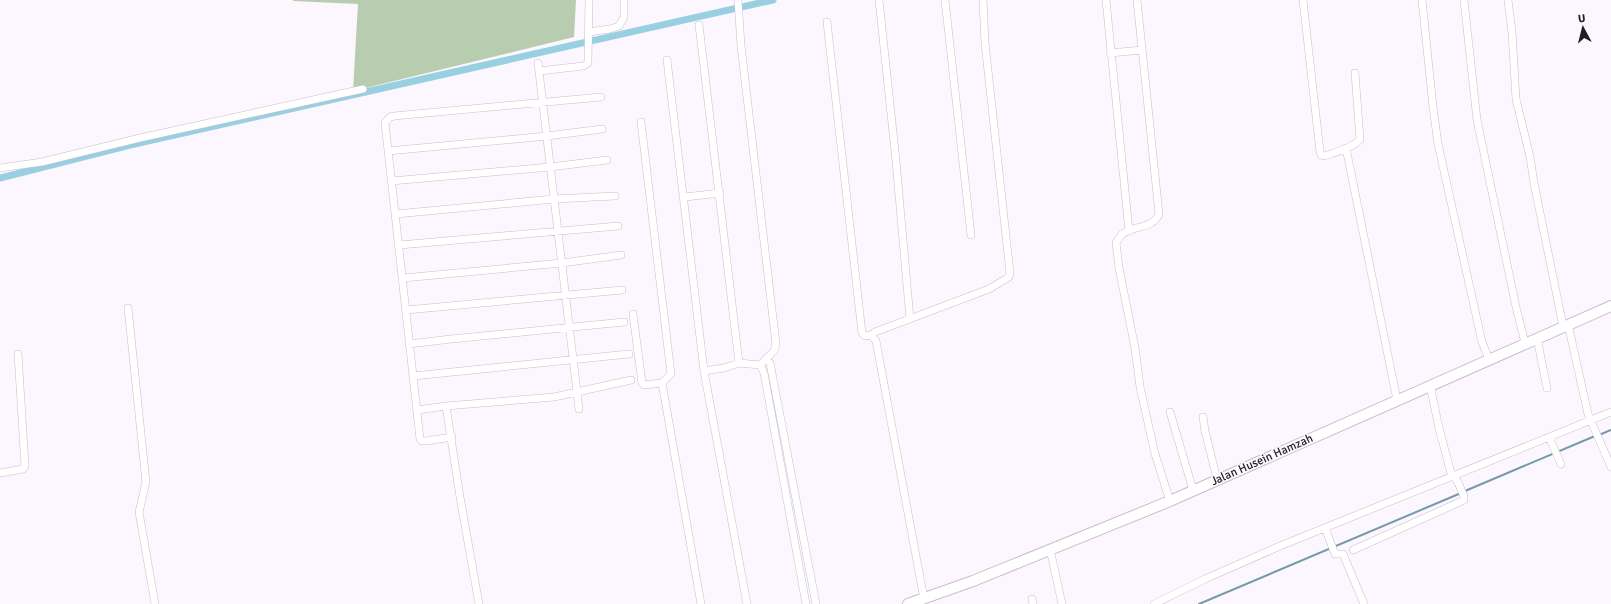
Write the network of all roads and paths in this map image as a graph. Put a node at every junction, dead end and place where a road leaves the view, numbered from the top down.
1 (589, 0) edge
2 (624, 0) edge
3 (738, 0) edge
4 (879, 0) edge
5 (945, 0) edge
6 (982, 0) edge
7 (1106, 0) edge
8 (1137, 0) edge
9 (1303, 0) edge
10 (1422, 0) edge
11 (1464, 0) edge
12 (1508, 0) edge
13 (827, 22) dead end
14 (699, 25) dead end
15 (588, 34) junction
16 (1142, 50) junction
17 (1110, 53) junction
18 (667, 60) dead end
19 (538, 63) dead end
20 (539, 72) junction
21 (1355, 73) dead end
22 (363, 89) dead end
23 (601, 97) dead end
24 (543, 103) junction
25 (641, 122) dead end
26 (602, 129) dead end
27 (547, 136) junction
28 (1346, 148) junction
29 (388, 151) junction
30 (607, 160) dead end
31 (550, 167) junction
32 (0, 168) edge
33 (391, 181) junction
34 (720, 193) junction
35 (615, 196) dead end
36 (684, 197) junction
37 (554, 199) junction
38 (396, 214) junction
39 (618, 226) dead end
40 (558, 231) junction
41 (1129, 231) junction
42 (971, 236) dead end
43 (399, 245) junction
44 (621, 255) dead end
45 (562, 263) junction
46 (403, 278) junction
47 (622, 290) dead end
48 (566, 295) junction
49 (1611, 306) edge
50 (128, 308) dead end
51 (406, 310) junction
52 (633, 314) dead end
53 (910, 319) junction
54 (624, 322) dead end
55 (1566, 325) junction
56 (570, 328) junction
57 (871, 335) junction
58 (1536, 338) junction
59 (1525, 343) junction
60 (409, 344) junction
61 (18, 354) dead end
62 (629, 354) dead end
63 (1489, 359) junction
64 (574, 360) junction
65 (739, 363) junction
66 (770, 363) dead end
67 (760, 365) junction
68 (704, 371) junction
69 (413, 376) junction
70 (631, 380) dead end
71 (662, 383) junction
72 (766, 384) junction
73 (775, 384) junction
74 (1430, 385) junction
75 (1547, 388) dead end
76 (577, 392) junction
77 (1398, 400) junction
78 (446, 406) junction
79 (579, 409) dead end
80 (417, 410) junction
81 (1170, 412) dead end
82 (1611, 412) edge
83 (1203, 417) dead end
84 (1591, 421) junction
85 (452, 437) junction
86 (1549, 437) junction
87 (1560, 461) dead end
88 (1611, 467) edge
89 (0, 474) edge
90 (1455, 478) junction
91 (1217, 479) junction
92 (1193, 490) junction
93 (1170, 501) junction
94 (1326, 531) junction
95 (1050, 549) junction
96 (1352, 550) dead end
97 (806, 551) junction
98 (797, 553) junction
99 (924, 599) junction
100 (155, 604) edge
101 (479, 604) edge
102 (701, 604) edge
103 (746, 604) edge
104 (806, 604) edge
105 (816, 604) edge
106 (908, 604) edge
107 (1062, 604) edge
108 (1154, 604) edge
109 (1364, 604) edge

1 - 15 street
2 - 15 street
3 - 67 street
4 - 53 street
5 - 42 street
6 - 53 street
7 - 17 street
8 - 16 street
9 - 28 street
10 - 63 street
11 - 59 street
12 - 55 street
13 - 57 street
14 - 34 street
15 - 20 street
16 - 17 street
16 - 41 street
17 - 41 street
18 - 36 street
19 - 20 street
20 - 24 street
21 - 28 street
22 - 32 street
23 - 24 street
24 - 27 street
24 - 29 street
25 - 71 street
26 - 27 street
27 - 29 street
27 - 31 street
28 - 77 street
29 - 33 street
30 - 31 street
31 - 33 street
31 - 37 street
33 - 38 street
34 - 36 street
34 - 65 street
35 - 37 street
36 - 68 street
37 - 38 street
37 - 40 street
38 - 43 street
39 - 40 street
40 - 43 street
40 - 45 street
41 - 93 street
43 - 46 street
44 - 45 street
45 - 46 street
45 - 48 street
46 - 51 street
47 - 48 street
48 - 51 street
48 - 56 street
49 - 55 street, Jalan Husein Hamzah
50 - 100 street
51 - 60 street
52 - 71 street
53 - 57 street
54 - 56 street
55 - 58 street, Jalan Husein Hamzah
55 - 84 street
56 - 60 street
56 - 64 street
57 - 99 street
58 - 59 street, Jalan Husein Hamzah
58 - 75 street
59 - 63 street, Jalan Husein Hamzah
60 - 69 street
61 - 89 street
62 - 64 street
63 - 74 street, Jalan Husein Hamzah
64 - 69 street
64 - 76 street
65 - 67 street
65 - 68 street
66 - 73 street
67 - 72 street
68 - 103 street
69 - 80 street
70 - 76 street
71 - 102 street
72 - 73 street
72 - 98 street
73 - 97 street
74 - 77 street, Jalan Husein Hamzah
74 - 90 street
76 - 78 street
76 - 79 street
77 - 91 street, Jalan Husein Hamzah
78 - 80 street
78 - 85 street
80 - 85 street
81 - 92 street
82 - 84 street
83 - 91 street
84 - 86 street
84 - 88 street
85 - 101 street
86 - 87 street
86 - 90 street
90 - 94 street
90 - 96 street
91 - 92 street, Jalan Husein Hamzah
92 - 93 street, Jalan Husein Hamzah
93 - 95 street, Jalan Husein Hamzah
94 - 108 street
94 - 109 street
95 - 99 street, Jalan Husein Hamzah
95 - 107 street
97 - 98 street
97 - 105 street
98 - 104 street
99 - 106 street, Jalan Husein Hamzah

